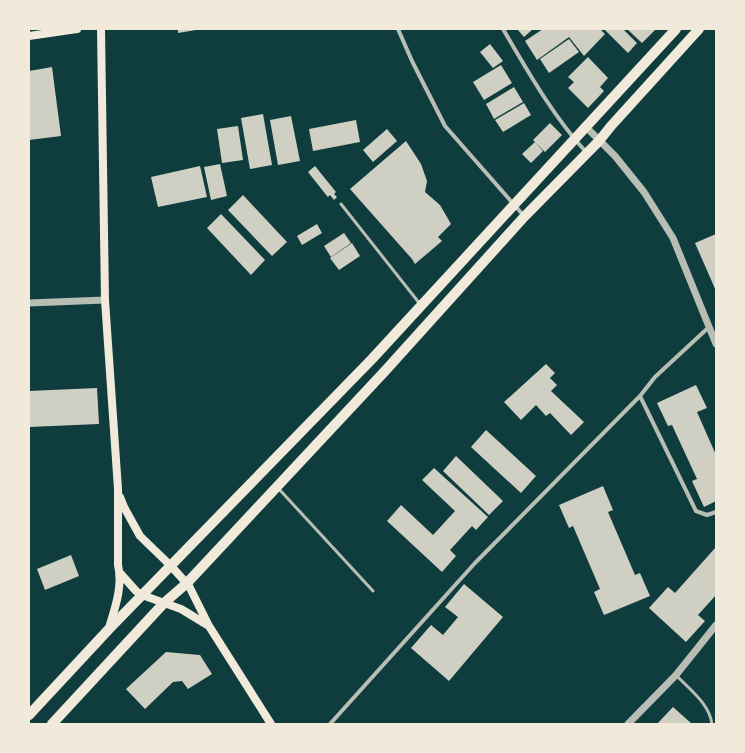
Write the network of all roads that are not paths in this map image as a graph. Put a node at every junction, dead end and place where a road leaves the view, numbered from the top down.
1 (78, 29) edge
2 (102, 29) edge
3 (398, 29) edge
4 (503, 29) edge
5 (676, 29) edge
6 (698, 29) edge
7 (29, 36) edge
8 (585, 126) junction
9 (574, 138) junction
10 (599, 141) junction
11 (587, 153) junction
12 (341, 204) dead end
13 (514, 204) junction
14 (524, 217) junction
15 (105, 300) junction
16 (29, 303) edge
17 (421, 305) junction
18 (709, 327) junction
19 (716, 344) edge
20 (640, 396) junction
21 (277, 487) junction
22 (118, 489) junction
23 (716, 512) edge
24 (171, 566) junction
25 (120, 573) junction
26 (187, 583) junction
27 (373, 591) dead end
28 (142, 595) junction
29 (164, 603) junction
30 (716, 625) edge
31 (209, 626) junction
32 (109, 629) junction
33 (676, 675) junction
34 (29, 716) edge
35 (52, 724) edge
36 (271, 724) edge
37 (330, 724) edge
38 (628, 724) edge
39 (712, 724) edge

1 - 7 main road
2 - 15 main road
3 - 13 street
4 - 9 street
5 - 8 main road
6 - 10 main road
8 - 9 main road
8 - 10 street
9 - 11 street
9 - 13 main road
10 - 11 main road
10 - 18 street
11 - 14 main road
12 - 17 lane
13 - 14 street
13 - 17 main road
14 - 21 main road
15 - 16 street
15 - 22 main road
17 - 24 main road
18 - 19 street
18 - 20 street
20 - 23 street
20 - 37 street
21 - 26 main road
21 - 27 lane
22 - 24 main road
22 - 25 main road
24 - 26 main road
24 - 28 main road
25 - 28 main road
25 - 32 main road
26 - 29 main road
26 - 31 main road
28 - 29 main road
28 - 32 main road
29 - 31 main road
29 - 35 main road
30 - 33 street
31 - 36 main road
32 - 34 main road
33 - 38 street
33 - 39 lane

